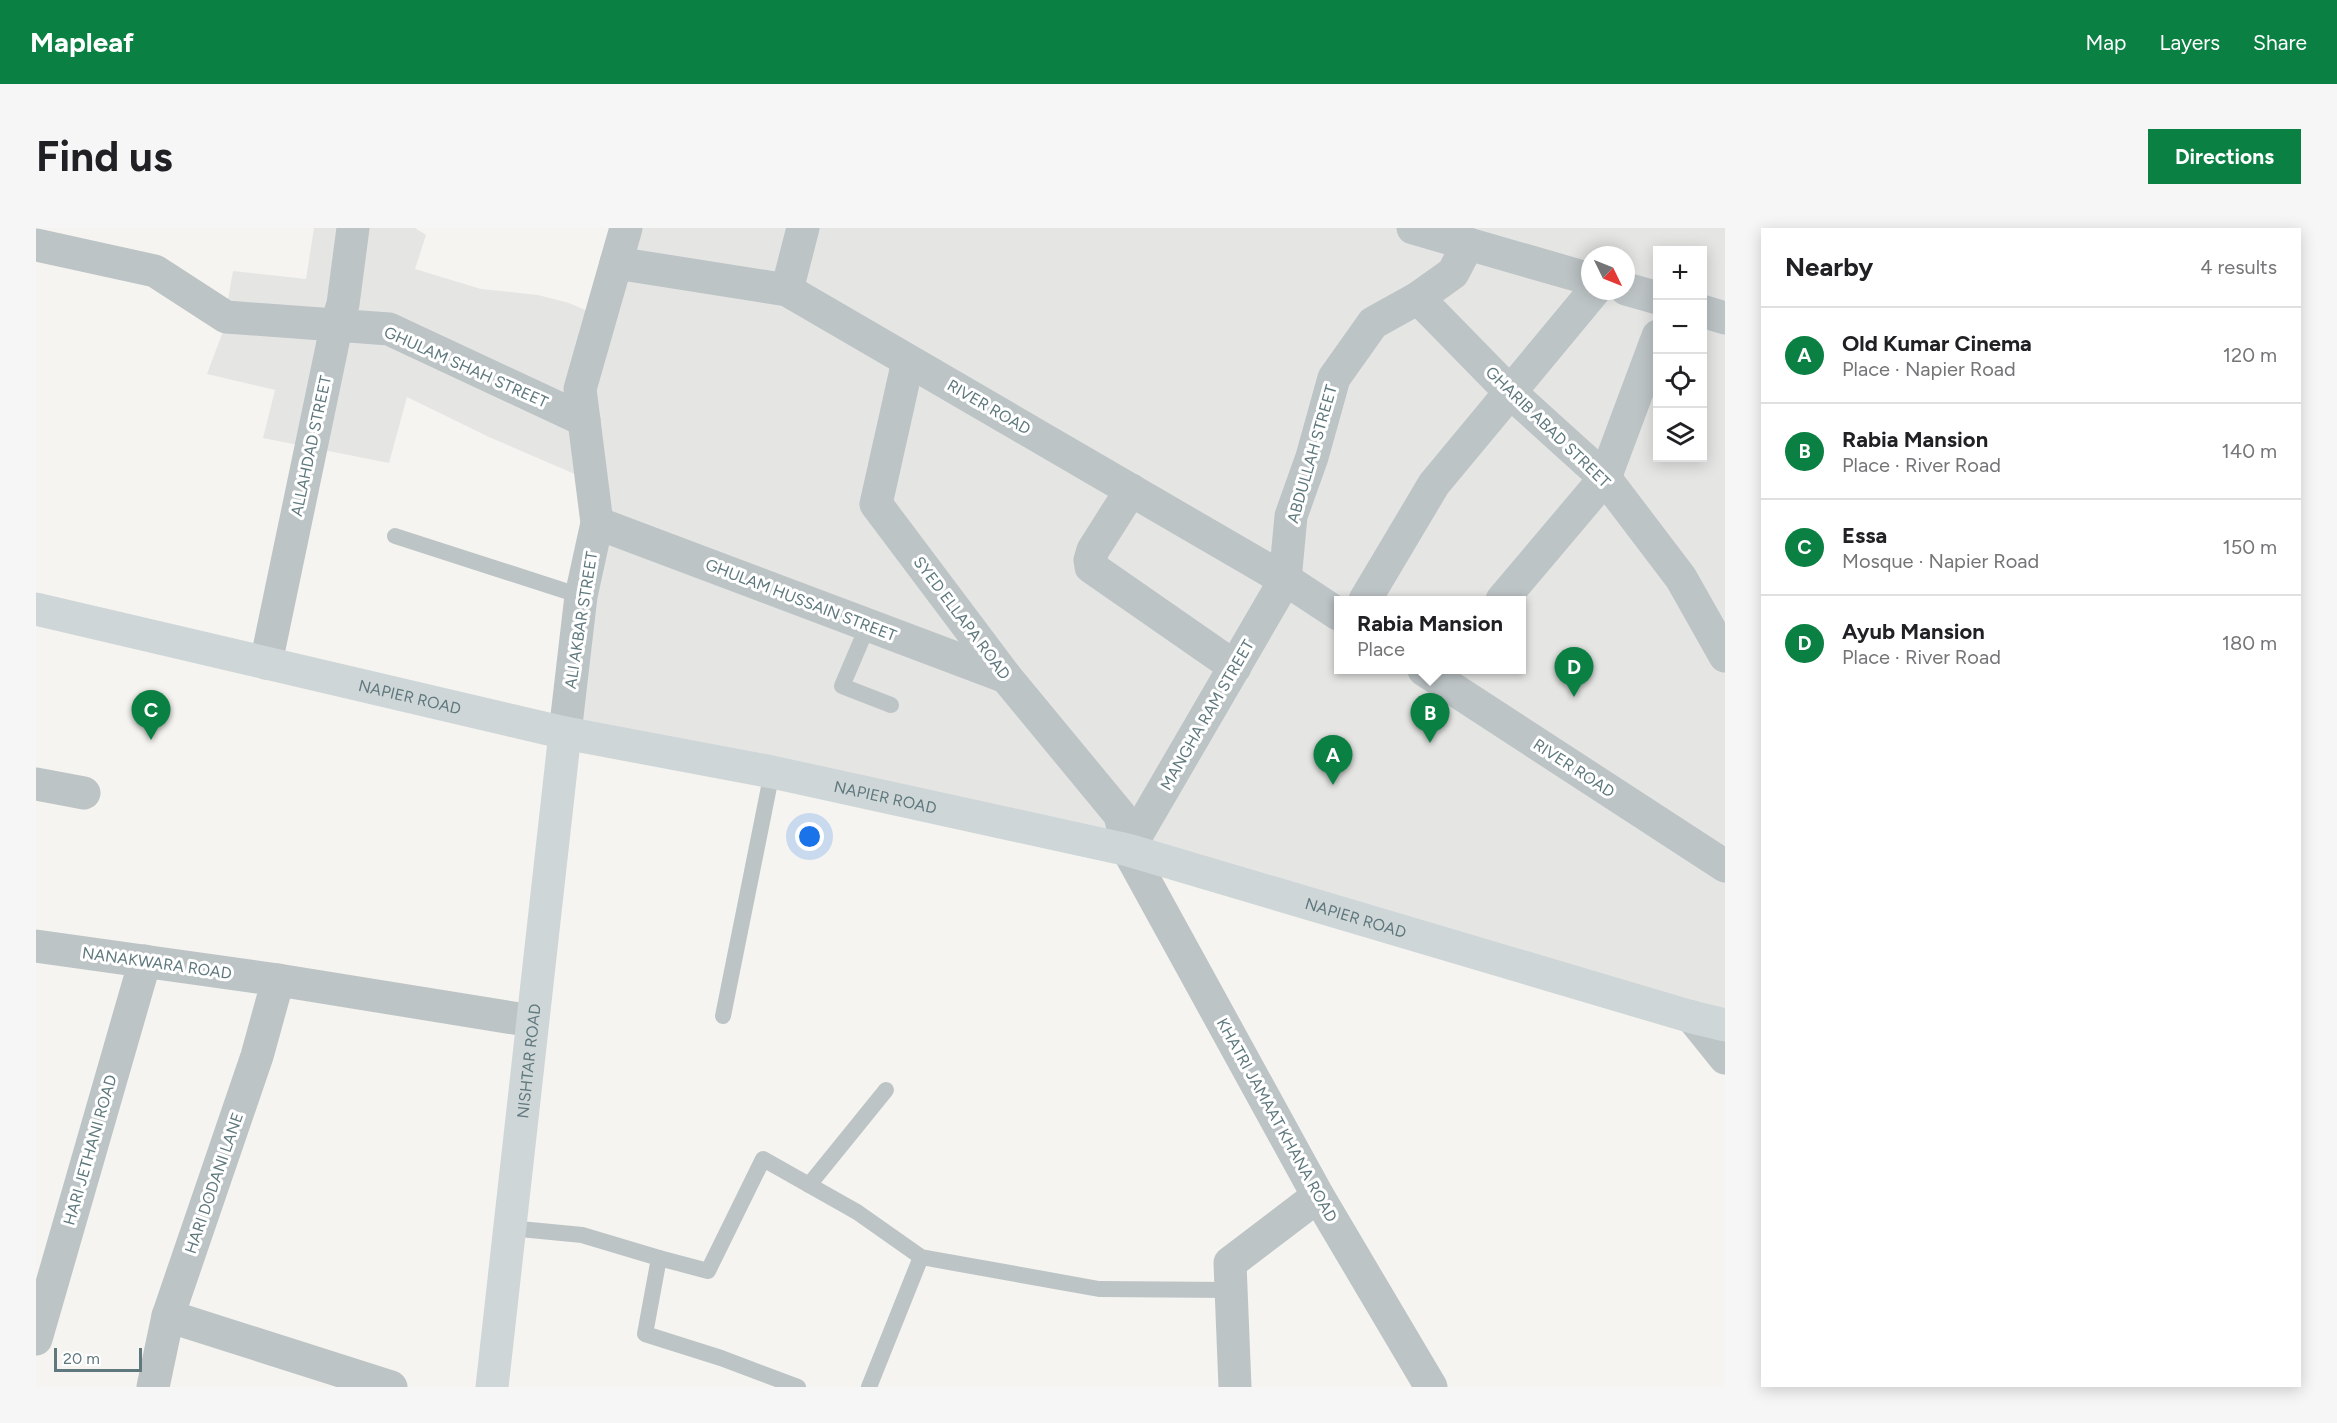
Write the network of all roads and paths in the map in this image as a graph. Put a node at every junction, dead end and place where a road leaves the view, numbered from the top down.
1 (353, 228) edge
2 (626, 228) edge
3 (803, 228) edge
4 (1413, 228) edge
5 (38, 242) edge
6 (1468, 244) junction
7 (616, 263) junction
8 (1581, 276) edge
9 (788, 290) junction
10 (1635, 292) edge
11 (1653, 297) edge
12 (1418, 298) junction
13 (1587, 300) edge
14 (1707, 313) edge
15 (1725, 318) edge
16 (337, 323) junction
17 (1653, 349) edge
18 (908, 361) junction
19 (1510, 392) junction
20 (584, 420) junction
21 (1605, 478) junction
22 (1131, 490) junction
23 (597, 523) junction
24 (395, 536) dead end
25 (1285, 580) junction
26 (581, 596) junction
27 (1367, 596) edge
28 (1505, 596) edge
29 (36, 609) edge
30 (1334, 611) edge
31 (868, 625) junction
32 (1725, 656) edge
33 (266, 663) junction
34 (1235, 667) junction
35 (1438, 674) edge
36 (1006, 677) junction
37 (891, 705) dead end
38 (565, 733) junction
39 (772, 772) junction
40 (36, 784) edge
41 (84, 793) dead end
42 (1128, 850) junction
43 (1724, 864) edge
44 (36, 946) edge
45 (145, 962) junction
46 (278, 980) junction
47 (723, 1016) dead end
48 (1692, 1017) junction
49 (532, 1021) junction
50 (1725, 1025) edge
51 (1725, 1058) edge
52 (886, 1090) dead end
53 (809, 1185) junction
54 (1318, 1197) junction
55 (510, 1228) junction
56 (921, 1257) junction
57 (659, 1258) junction
58 (1232, 1290) junction
59 (168, 1316) junction
60 (36, 1339) edge
61 (384, 1386) edge
62 (153, 1387) edge
63 (492, 1387) edge
64 (798, 1387) edge
65 (869, 1387) edge
66 (1236, 1387) edge
67 (1431, 1387) edge

1 - 16 street, ALLAHDAD STREET
2 - 7 street, ALI AKBAR STREET
3 - 9 street
4 - 6 street
5 - 16 street, GHULAM SHAH STREET
6 - 8 street
6 - 12 street, ABDULLAH STREET
7 - 9 street, RIVER ROAD
7 - 20 street, ALI AKBAR STREET
9 - 18 street, RIVER ROAD
10 - 11 street
12 - 19 street, GHARIB ABAD STREET
12 - 25 street, ABDULLAH STREET
13 - 19 street
14 - 15 street
16 - 20 street, GHULAM SHAH STREET
16 - 33 street, ALLAHDAD STREET
17 - 21 street
18 - 22 street, RIVER ROAD
18 - 36 street, SYED ELLAPA ROAD
19 - 21 street, GHARIB ABAD STREET
19 - 27 street
20 - 23 street, ALI AKBAR STREET
21 - 28 street
21 - 32 street, GHARIB ABAD STREET
22 - 25 street, RIVER ROAD
22 - 34 street
23 - 26 street, ALI AKBAR STREET
23 - 31 street, GHULAM HUSSAIN STREET
24 - 26 lane
25 - 30 street, RIVER ROAD
25 - 34 street, MANGHA RAM STREET
26 - 38 street, ALI AKBAR STREET
29 - 33 main road, NAPIER ROAD
31 - 36 street, GHULAM HUSSAIN STREET
31 - 37 lane
33 - 38 main road, NAPIER ROAD
34 - 42 street, MANGHA RAM STREET
35 - 43 street, RIVER ROAD
36 - 42 street, SYED ELLAPA ROAD
38 - 39 main road, NAPIER ROAD
38 - 49 main road, NISHTAR ROAD
39 - 42 main road, NAPIER ROAD
39 - 47 lane
40 - 41 street
42 - 48 main road, NAPIER ROAD
42 - 54 street, KHATRI JAMAAT KHANA ROAD
44 - 45 street, NANAKWARA ROAD
45 - 46 street, NANAKWARA ROAD
45 - 60 street, HARI JETHANI ROAD
46 - 49 street, NANAKWARA ROAD
46 - 59 street, HARI DODANI LANE
48 - 50 main road, NAPIER ROAD
48 - 51 street
49 - 55 main road, NISHTAR ROAD
52 - 53 lane
53 - 56 lane
53 - 57 lane
54 - 58 street
54 - 67 street, KHATRI JAMAAT KHANA ROAD
55 - 57 lane
55 - 63 main road, NISHTAR ROAD
56 - 58 lane
56 - 65 lane
57 - 64 lane
58 - 66 street
59 - 61 street
59 - 62 street, HARI DODANI LANE

